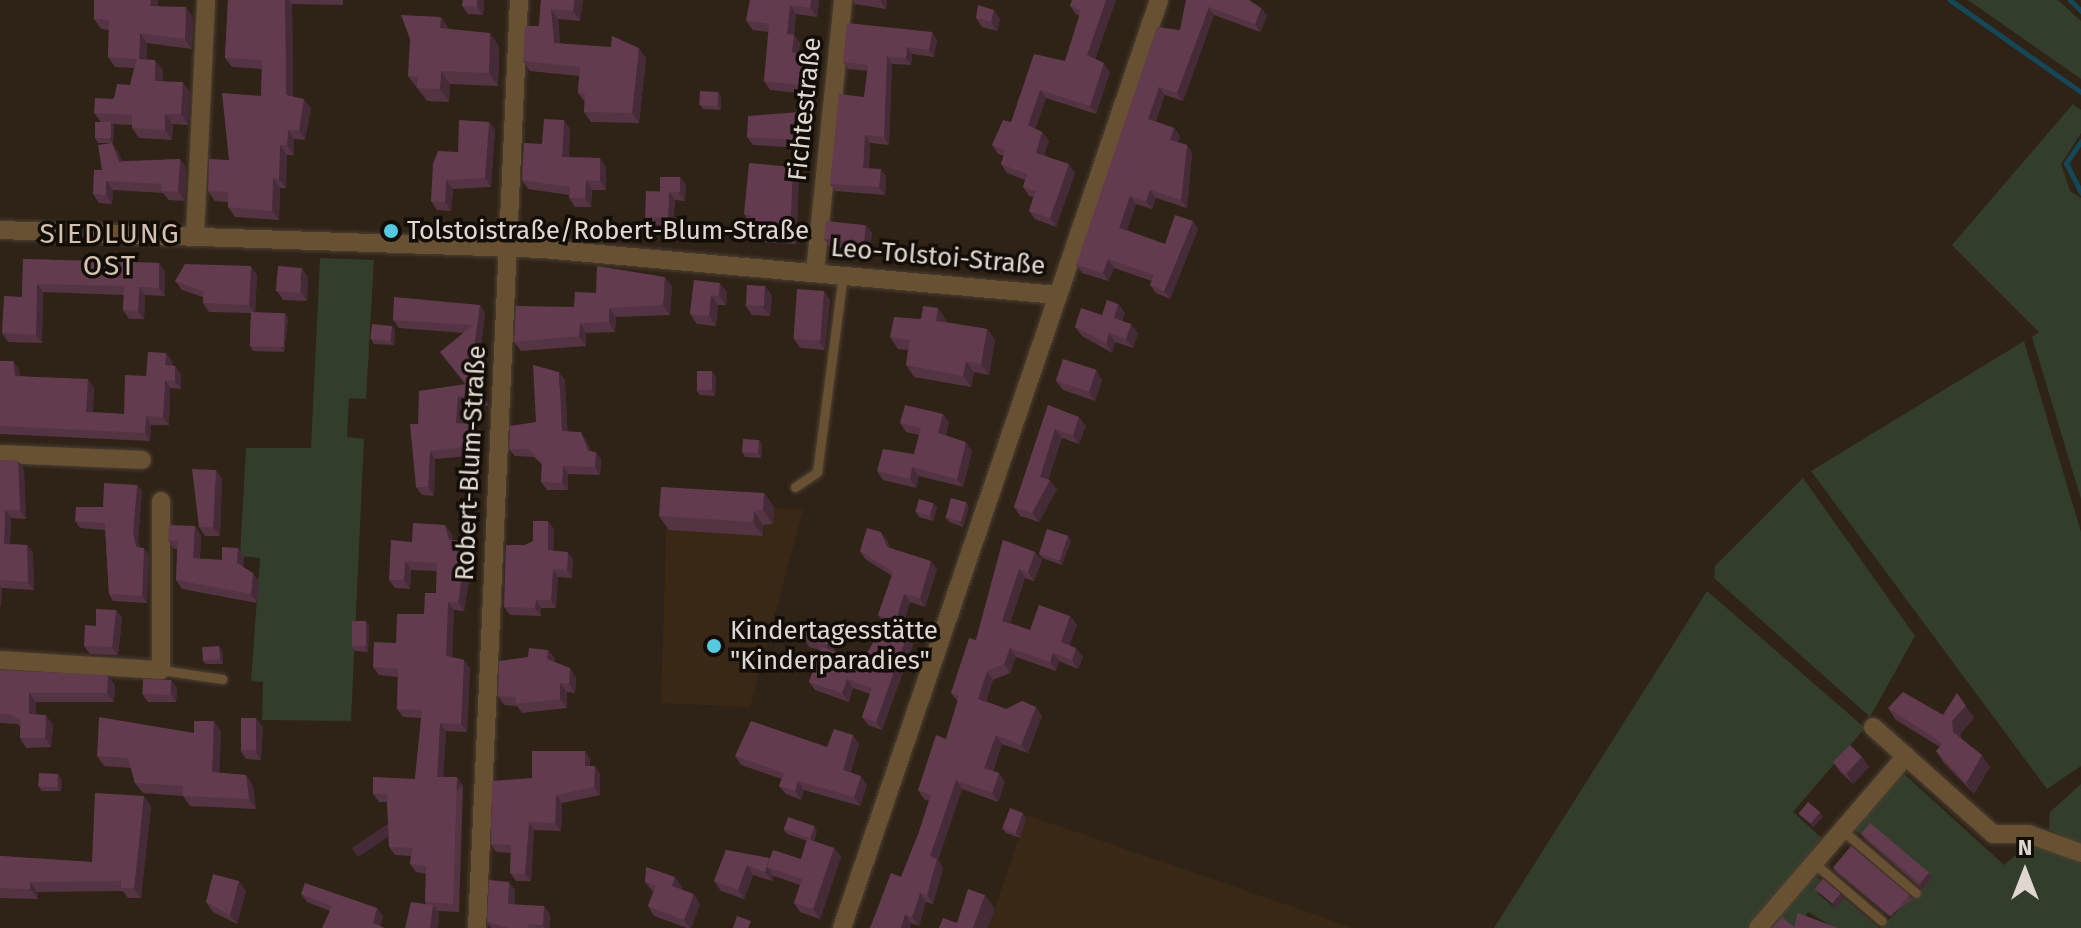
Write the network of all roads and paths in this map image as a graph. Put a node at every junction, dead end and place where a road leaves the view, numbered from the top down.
1 (206, 0) edge
2 (519, 0) edge
3 (843, 0) edge
4 (1159, 0) edge
5 (0, 230) edge
6 (195, 236) junction
7 (507, 247) junction
8 (815, 272) junction
9 (843, 274) junction
10 (1057, 295) junction
11 (0, 454) edge
12 (142, 460) dead end
13 (795, 487) dead end
14 (161, 501) dead end
15 (0, 660) edge
16 (161, 670) junction
17 (222, 679) dead end
18 (1873, 727) dead end
19 (1906, 756) junction
20 (1842, 830) junction
21 (2081, 853) edge
22 (1814, 863) junction
23 (1916, 893) dead end
24 (1882, 921) dead end
25 (477, 928) edge
26 (842, 928) edge
27 (1758, 928) edge

1 - 6 street
2 - 7 street, Robert-Blum-Straße
3 - 8 street, Fichtestraße
4 - 10 street
5 - 6 street, Leo-Tolstoi-Straße
6 - 7 street, Leo-Tolstoi-Straße
7 - 8 street, Leo-Tolstoi-Straße
7 - 25 street, Robert-Blum-Straße
8 - 9 street, Leo-Tolstoi-Straße
9 - 10 street, Leo-Tolstoi-Straße
9 - 13 lane
10 - 26 street
11 - 12 street
14 - 16 street
15 - 16 street
16 - 17 lane
18 - 19 street
19 - 20 street
19 - 21 street
20 - 22 street
20 - 23 lane
22 - 24 lane
22 - 27 street

